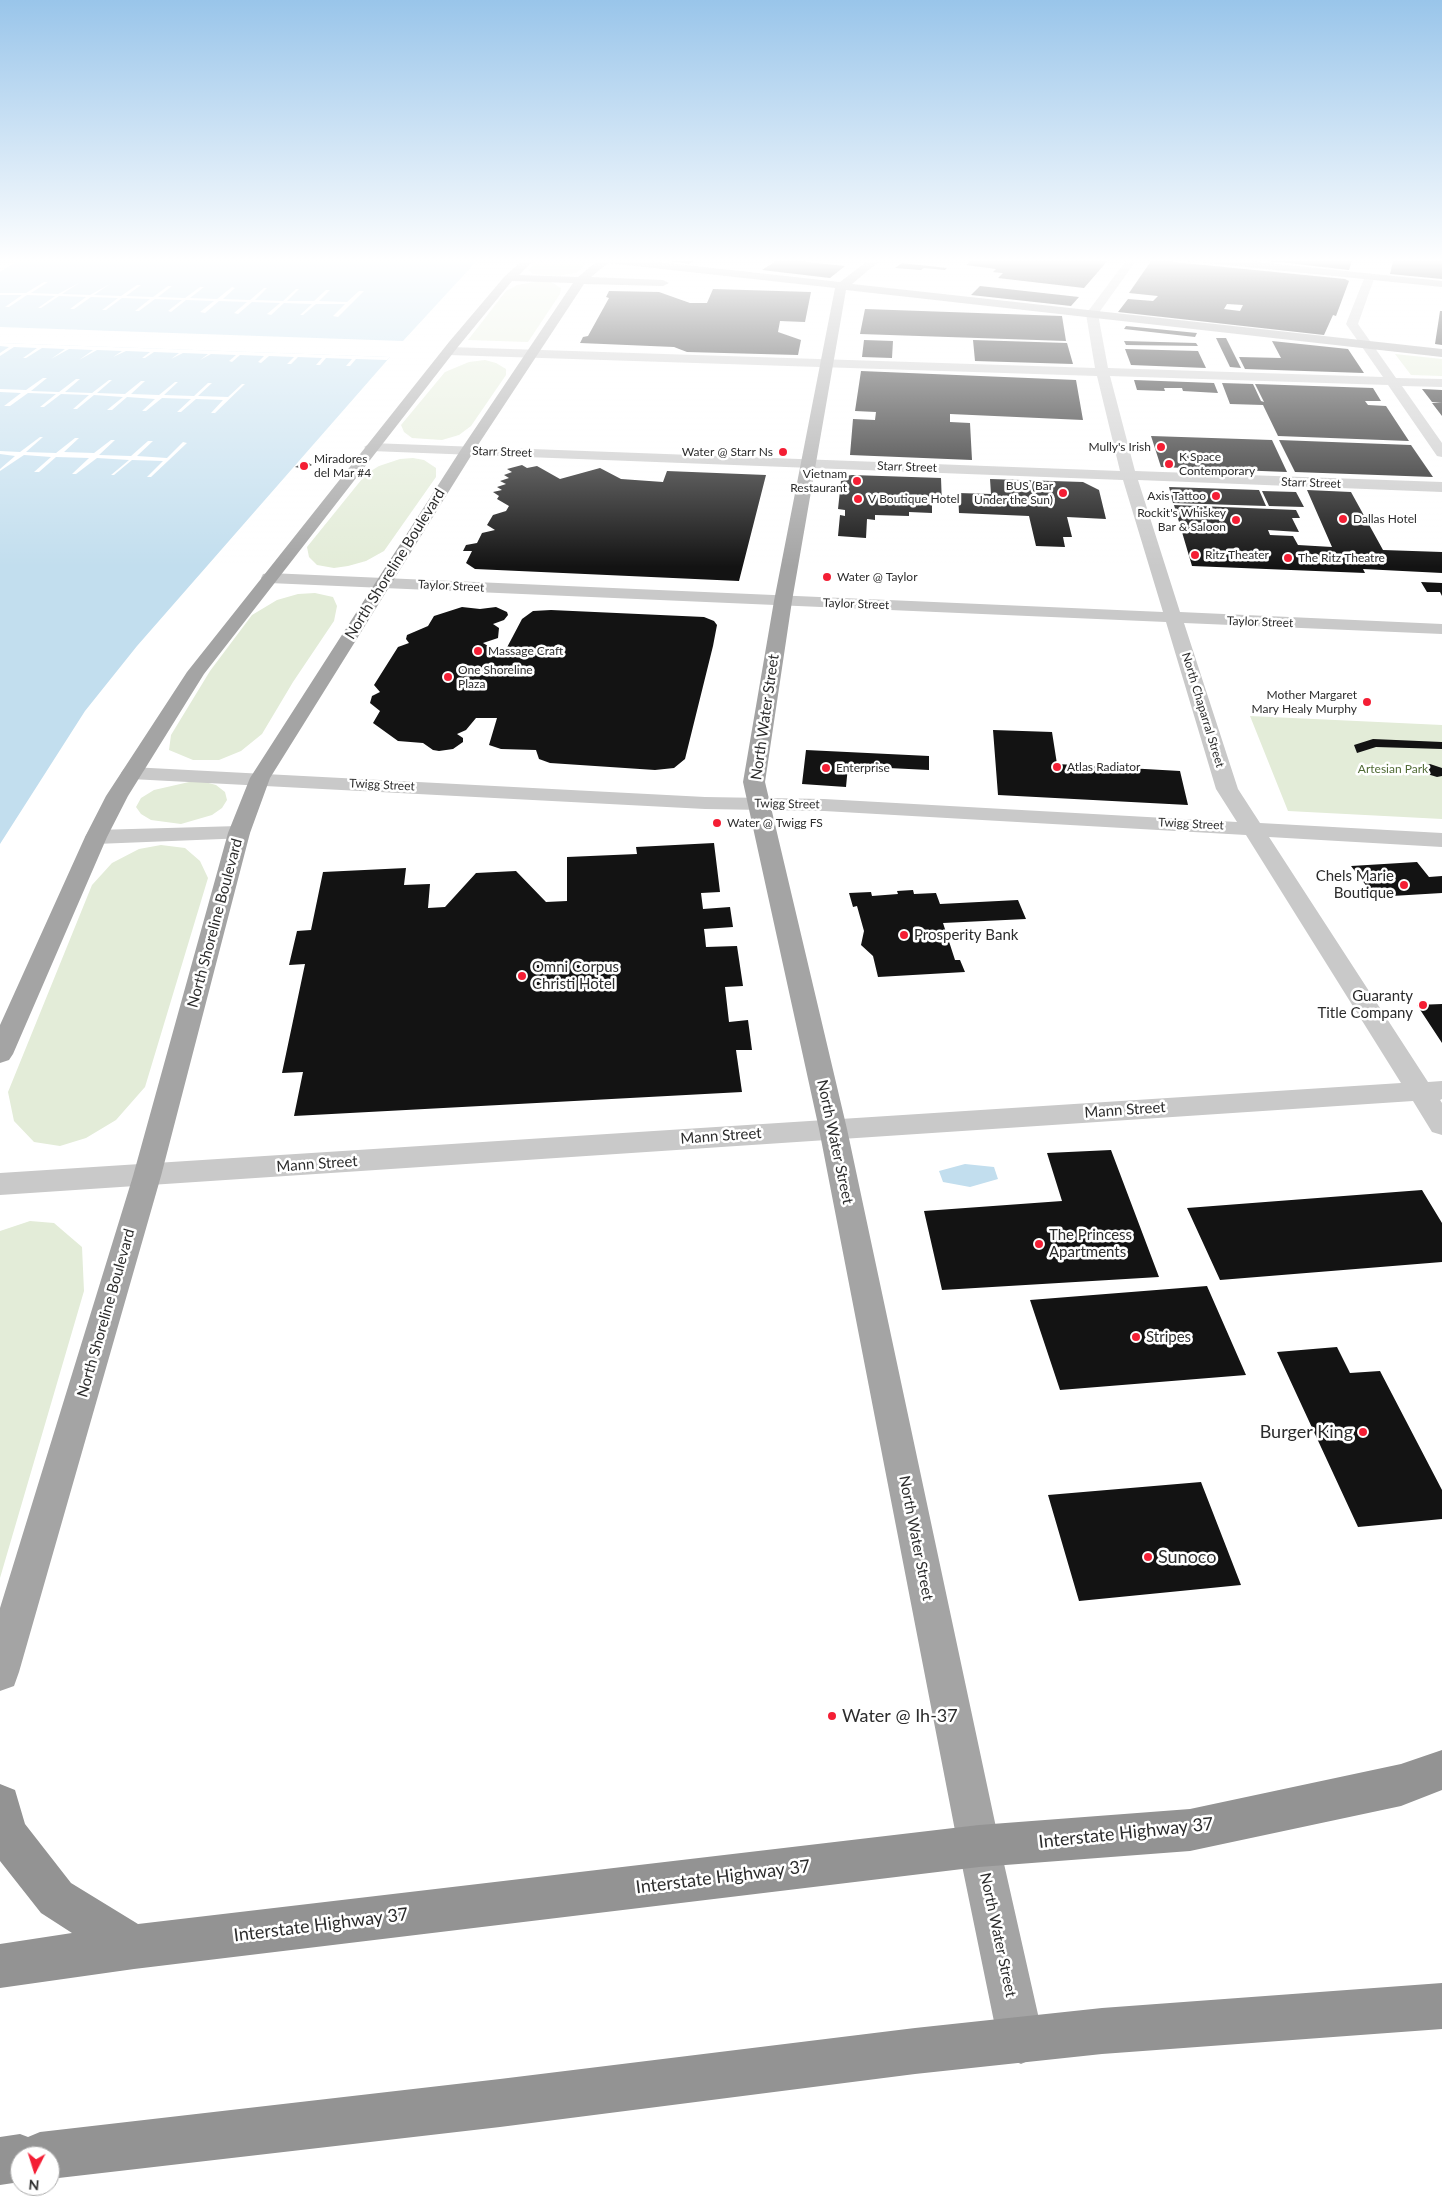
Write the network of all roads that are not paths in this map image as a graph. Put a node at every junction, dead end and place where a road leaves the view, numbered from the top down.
1 (441, 361) edge
2 (527, 361) edge
3 (766, 361) edge
4 (1100, 361) edge
5 (1377, 361) edge
6 (827, 363) junction
7 (1102, 372) junction
8 (1391, 381) junction
9 (1442, 383) edge
10 (371, 447) junction
11 (467, 451) junction
12 (1442, 453) edge
13 (808, 463) junction
14 (1129, 476) junction
15 (1442, 488) edge
16 (269, 578) junction
17 (383, 583) junction
18 (783, 601) junction
19 (1175, 618) junction
20 (1442, 629) edge
21 (132, 773) junction
22 (260, 778) junction
23 (759, 804) junction
24 (1252, 828) junction
25 (239, 833) junction
26 (96, 837) junction
27 (1442, 840) edge
28 (0, 1054) edge
29 (1431, 1091) edge
30 (1442, 1126) edge
31 (833, 1129) junction
32 (147, 1176) junction
33 (0, 1184) edge
34 (0, 1672) edge
35 (1442, 1770) edge
36 (0, 1805) edge
37 (979, 1846) junction
38 (134, 1946) junction
39 (0, 1966) edge
40 (1442, 2006) edge
41 (1021, 2041) junction
42 (60, 2154) edge

1 - 10 main road
2 - 11 main road, North Shoreline Boulevard
3 - 6 street
4 - 7 street, North Chaparral Street
5 - 8 street
6 - 7 street
6 - 13 main road, North Water Street
7 - 8 street
7 - 14 street, North Chaparral Street
8 - 9 street
8 - 12 street
10 - 11 street, Starr Street
10 - 16 main road
11 - 13 street, Starr Street
11 - 17 main road, North Shoreline Boulevard
13 - 14 street, Starr Street
13 - 18 main road, North Water Street
14 - 15 street, Starr Street
14 - 19 street, North Chaparral Street
16 - 17 street, Taylor Street
16 - 21 main road
17 - 18 street, Taylor Street
17 - 22 main road, North Shoreline Boulevard
18 - 19 street, Taylor Street
18 - 23 main road, North Water Street
19 - 20 street, Taylor Street
19 - 24 street, North Chaparral Street
21 - 22 street, Twigg Street
21 - 26 main road
22 - 23 street, Twigg Street
22 - 25 main road, North Shoreline Boulevard
23 - 24 street, Twigg Street
23 - 31 main road, North Water Street
24 - 27 street, Twigg Street
24 - 29 street, North Chaparral Street
25 - 26 street
25 - 32 main road, North Shoreline Boulevard
26 - 28 main road
29 - 30 street, North Chaparral Street
29 - 31 street, Mann Street
31 - 32 street, Mann Street
31 - 37 main road, North Water Street
32 - 33 street, Mann Street
32 - 34 main road, North Shoreline Boulevard
35 - 37 highway, Interstate Highway 37
36 - 38 highway
37 - 38 highway, Interstate Highway 37
37 - 41 main road, North Water Street
38 - 39 highway, Interstate Highway 37
40 - 41 highway
41 - 42 highway

